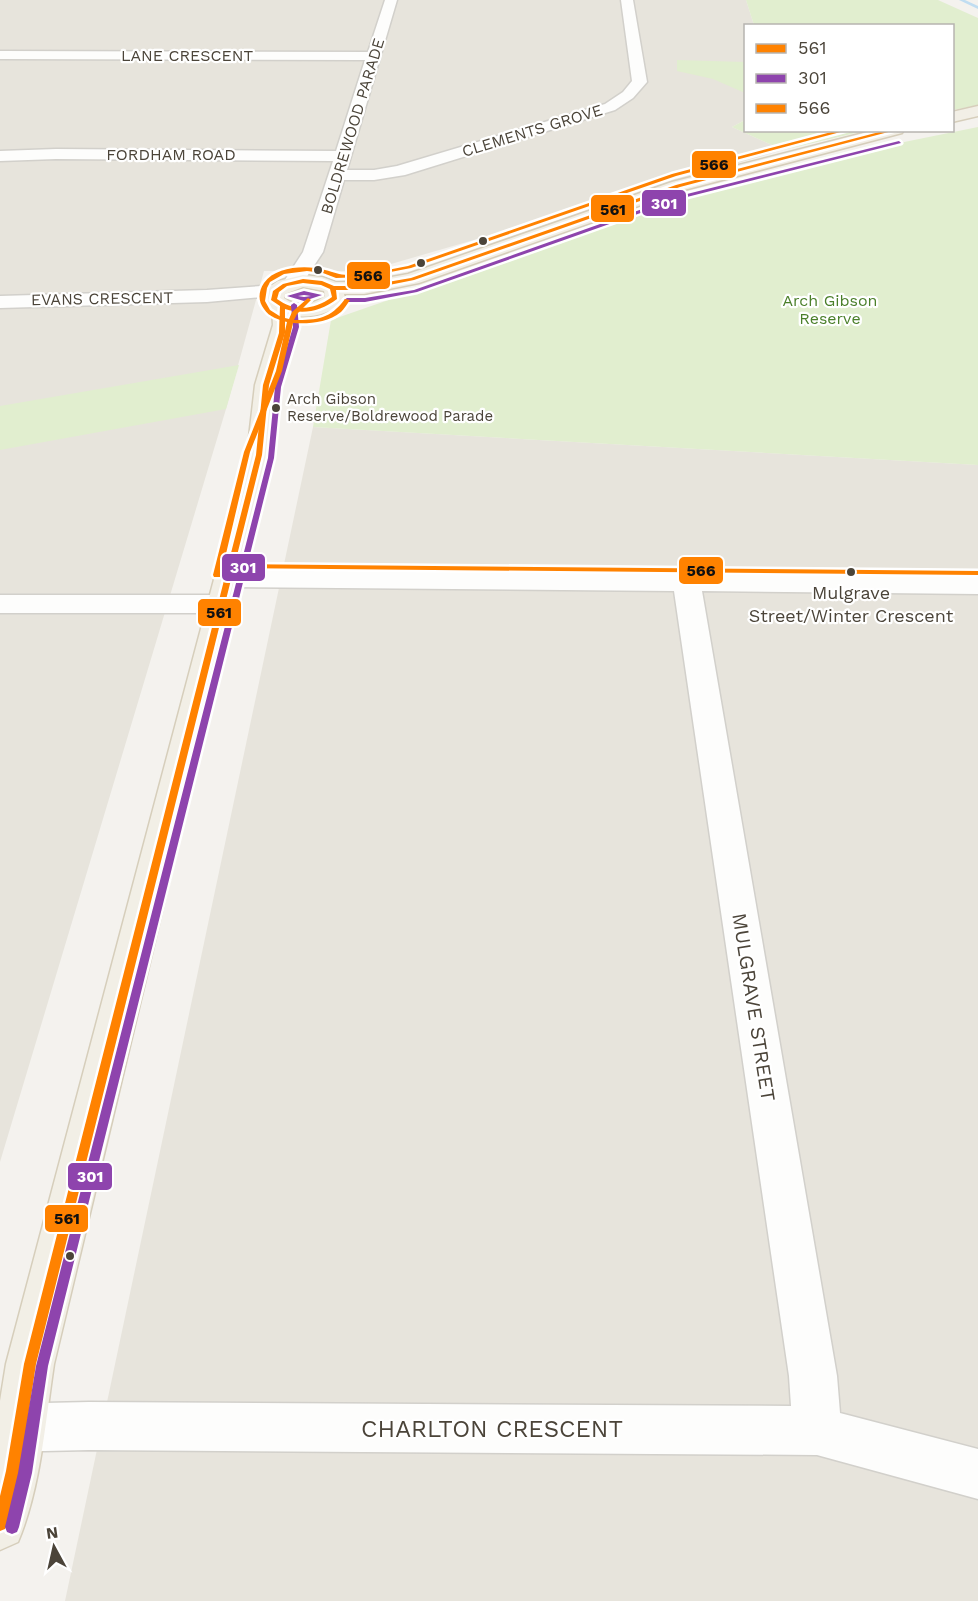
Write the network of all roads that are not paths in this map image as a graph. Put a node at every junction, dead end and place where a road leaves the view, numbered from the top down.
1 (391, 0) edge
2 (627, 0) edge
3 (0, 55) edge
4 (373, 56) junction
5 (978, 111) edge
6 (954, 117) edge
7 (888, 132) edge
8 (0, 156) edge
9 (341, 156) junction
10 (335, 176) junction
11 (313, 252) junction
12 (412, 279) junction
13 (328, 286) junction
14 (282, 296) junction
15 (0, 302) edge
16 (319, 308) junction
17 (259, 455) junction
18 (687, 583) junction
19 (978, 585) edge
20 (225, 591) junction
21 (0, 604) edge
22 (7, 1428) edge
23 (817, 1431) junction
24 (978, 1474) edge
25 (0, 1524) edge

1 - 4 street, BOLDREWOOD PARADE
2 - 10 street, CLEMENTS GROVE
3 - 4 street, LANE CRESCENT
4 - 9 street, BOLDREWOOD PARADE
5 - 6 main road
7 - 12 main road
8 - 9 street, FORDHAM ROAD
9 - 10 street, BOLDREWOOD PARADE
10 - 11 street, BOLDREWOOD PARADE
11 - 13 street
11 - 14 street, BOLDREWOOD PARADE
12 - 13 main road
12 - 16 main road
13 - 14 main road
13 - 16 main road
14 - 15 street, EVANS CRESCENT
14 - 16 main road
14 - 17 main road
16 - 17 main road
17 - 20 main road
18 - 19 street
18 - 20 street
18 - 23 street, MULGRAVE STREET
20 - 21 street
20 - 22 main road
22 - 23 street, CHARLTON CRESCENT
22 - 25 main road
23 - 24 street, CHARLTON CRESCENT

